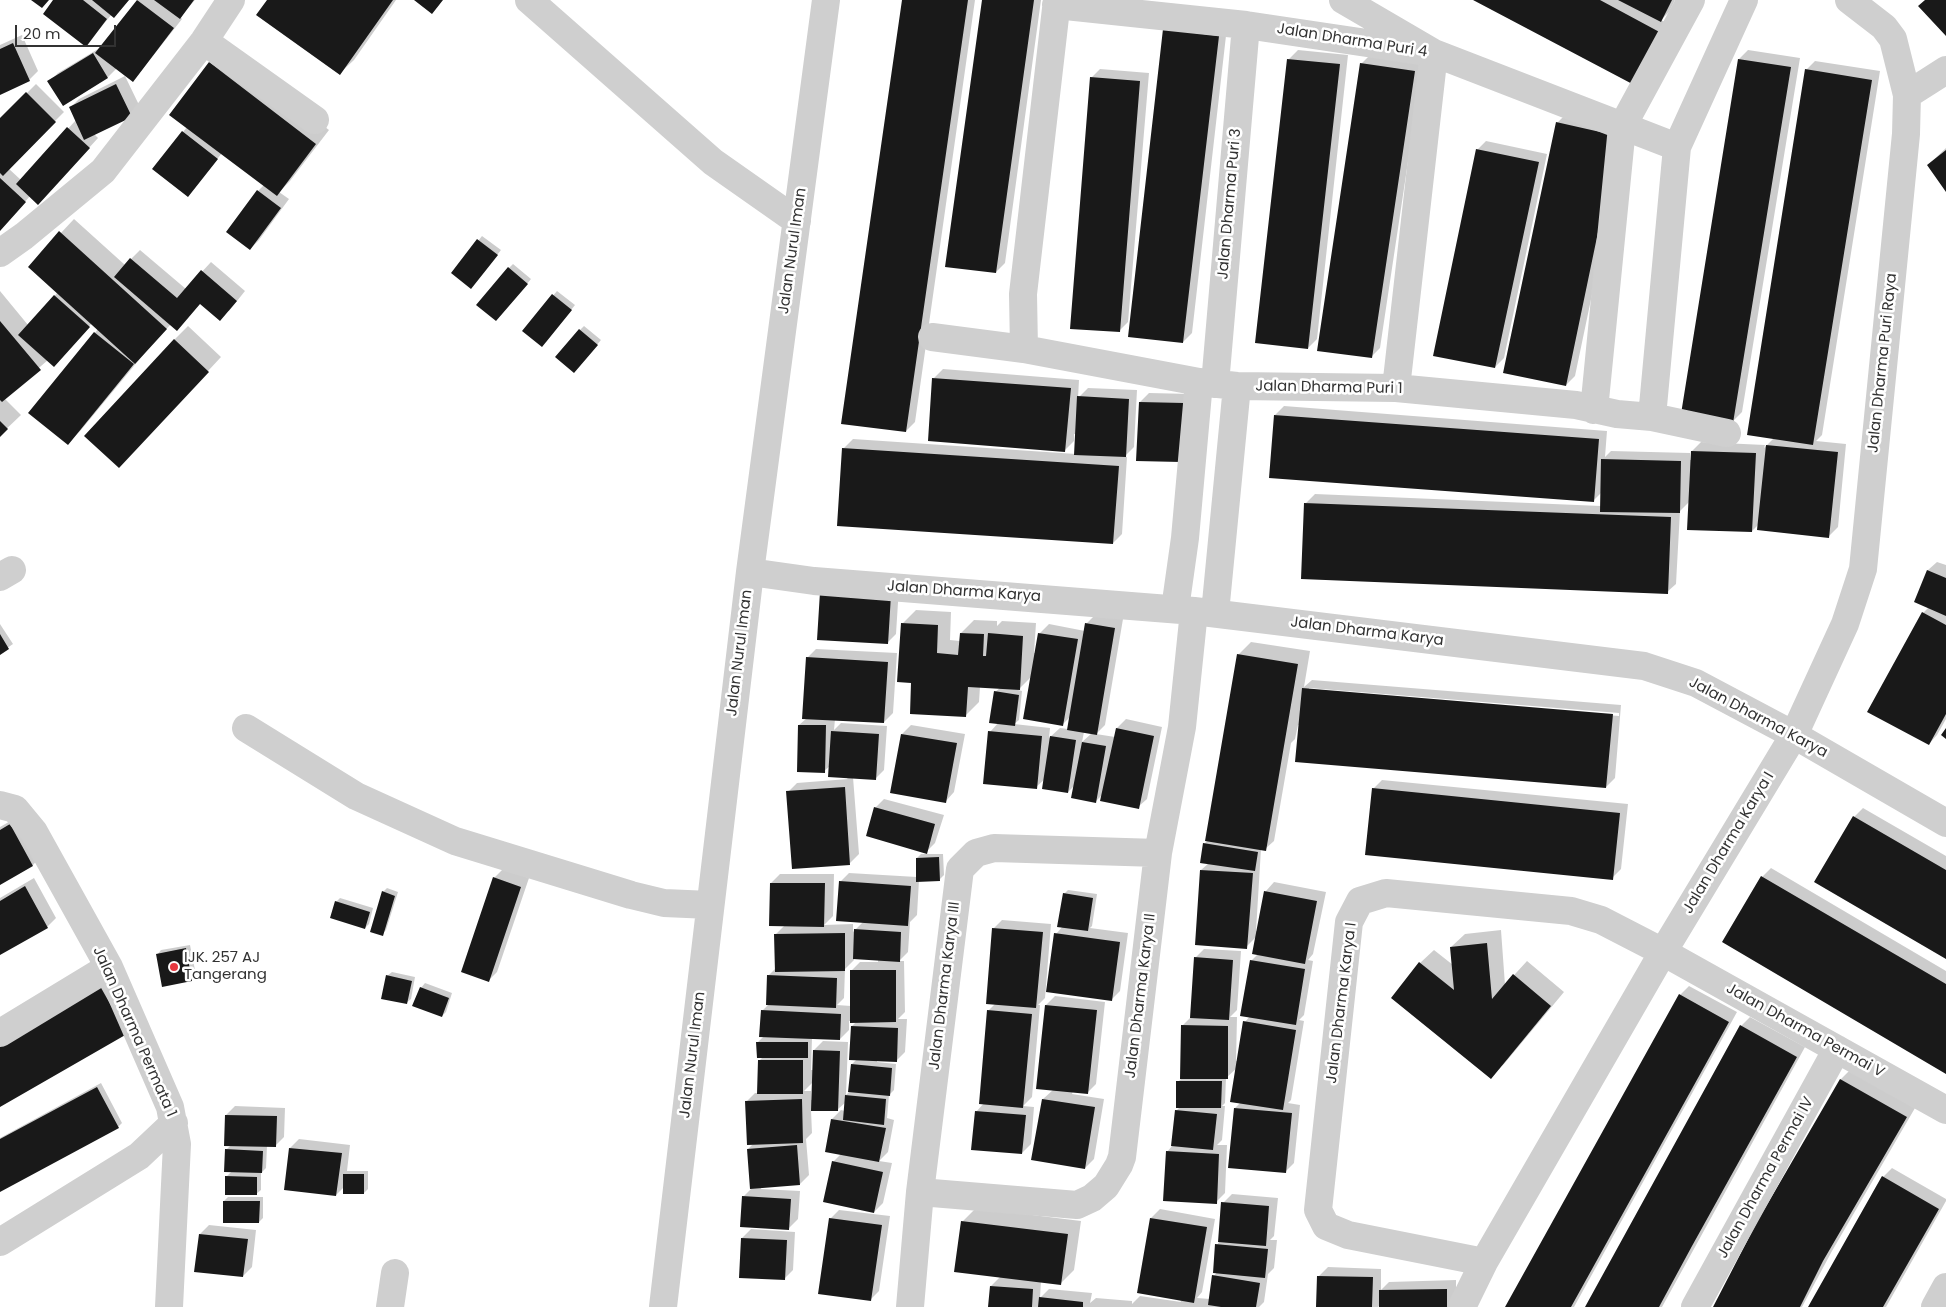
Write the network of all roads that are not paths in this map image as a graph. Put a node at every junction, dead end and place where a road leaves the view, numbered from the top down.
1 (230, 0) edge
2 (529, 0) edge
3 (826, 0) edge
4 (1343, 0) edge
5 (1691, 0) edge
6 (1744, 0) edge
7 (1849, 0) edge
8 (1057, 2) edge
9 (1246, 25) junction
10 (204, 40) junction
11 (1434, 53) junction
12 (1946, 70) edge
13 (1907, 95) junction
14 (315, 120) dead end
15 (1622, 128) junction
16 (1677, 147) junction
17 (797, 221) junction
18 (0, 253) edge
19 (932, 336) dead end
20 (1024, 349) junction
21 (1217, 384) junction
22 (1396, 388) junction
23 (1594, 410) junction
24 (1652, 417) junction
25 (1727, 433) dead end
26 (750, 572) junction
27 (1194, 611) junction
28 (246, 728) dead end
29 (1794, 735) junction
30 (7, 807) edge
31 (1946, 823) edge
32 (1158, 853) junction
33 (710, 905) junction
34 (1663, 952) junction
35 (109, 967) junction
36 (0, 1033) edge
37 (1837, 1049) junction
38 (1946, 1110) edge
39 (174, 1123) junction
40 (920, 1192) junction
41 (0, 1242) edge
42 (1484, 1262) junction
43 (395, 1273) dead end
44 (1946, 1286) edge
45 (174, 1306) edge
46 (390, 1307) edge
47 (663, 1307) edge
48 (910, 1307) edge
49 (1462, 1307) edge
50 (1695, 1307) edge
51 (1935, 1307) edge

1 - 10 street
2 - 17 street
3 - 17 street, Jalan Nurul Iman
4 - 11 street
5 - 15 street
6 - 16 street
7 - 13 street, Jalan Dharma Puri Raya
8 - 9 street, Jalan Dharma Puri 4
8 - 20 street
9 - 11 street, Jalan Dharma Puri 4
9 - 21 street, Jalan Dharma Puri 3
10 - 14 street
10 - 18 street
11 - 15 street
11 - 22 street, Jalan Dharma Puri 4
12 - 13 street
13 - 29 street, Jalan Dharma Puri Raya
15 - 16 street
15 - 23 street
16 - 24 street
17 - 26 street, Jalan Nurul Iman
19 - 20 street, Jalan Dharma Puri 1
20 - 21 street, Jalan Dharma Puri 1
21 - 22 street, Jalan Dharma Puri 1
21 - 27 street
21 - 27 street
22 - 23 street, Jalan Dharma Puri 1
23 - 24 street, Jalan Dharma Puri 1
24 - 25 street, Jalan Dharma Puri 1
26 - 27 street, Jalan Dharma Karya
26 - 33 street, Jalan Nurul Iman
27 - 29 street, Jalan Dharma Karya
27 - 32 street, Jalan Dharma Karya II
28 - 33 street
29 - 31 street, Jalan Dharma Karya
29 - 34 street, Jalan Dharma Karya I
30 - 35 street, Jalan Dharma Permata 1
32 - 40 street, Jalan Dharma Karya III
32 - 40 street, Jalan Dharma Karya II
33 - 47 street, Jalan Nurul Iman
34 - 37 street, Jalan Dharma Permai V
34 - 42 street, Jalan Dharma Karya I
34 - 42 street, Jalan Dharma Karya I
35 - 36 street
35 - 39 street, Jalan Dharma Permata 1
37 - 38 street, Jalan Dharma Permai V
37 - 50 street, Jalan Dharma Permai IV
39 - 41 street
39 - 45 street, Jalan Dharma Permata 1
40 - 48 street, Jalan Dharma Karya III
42 - 49 street, Jalan Dharma Karya I
43 - 46 street
44 - 51 street

